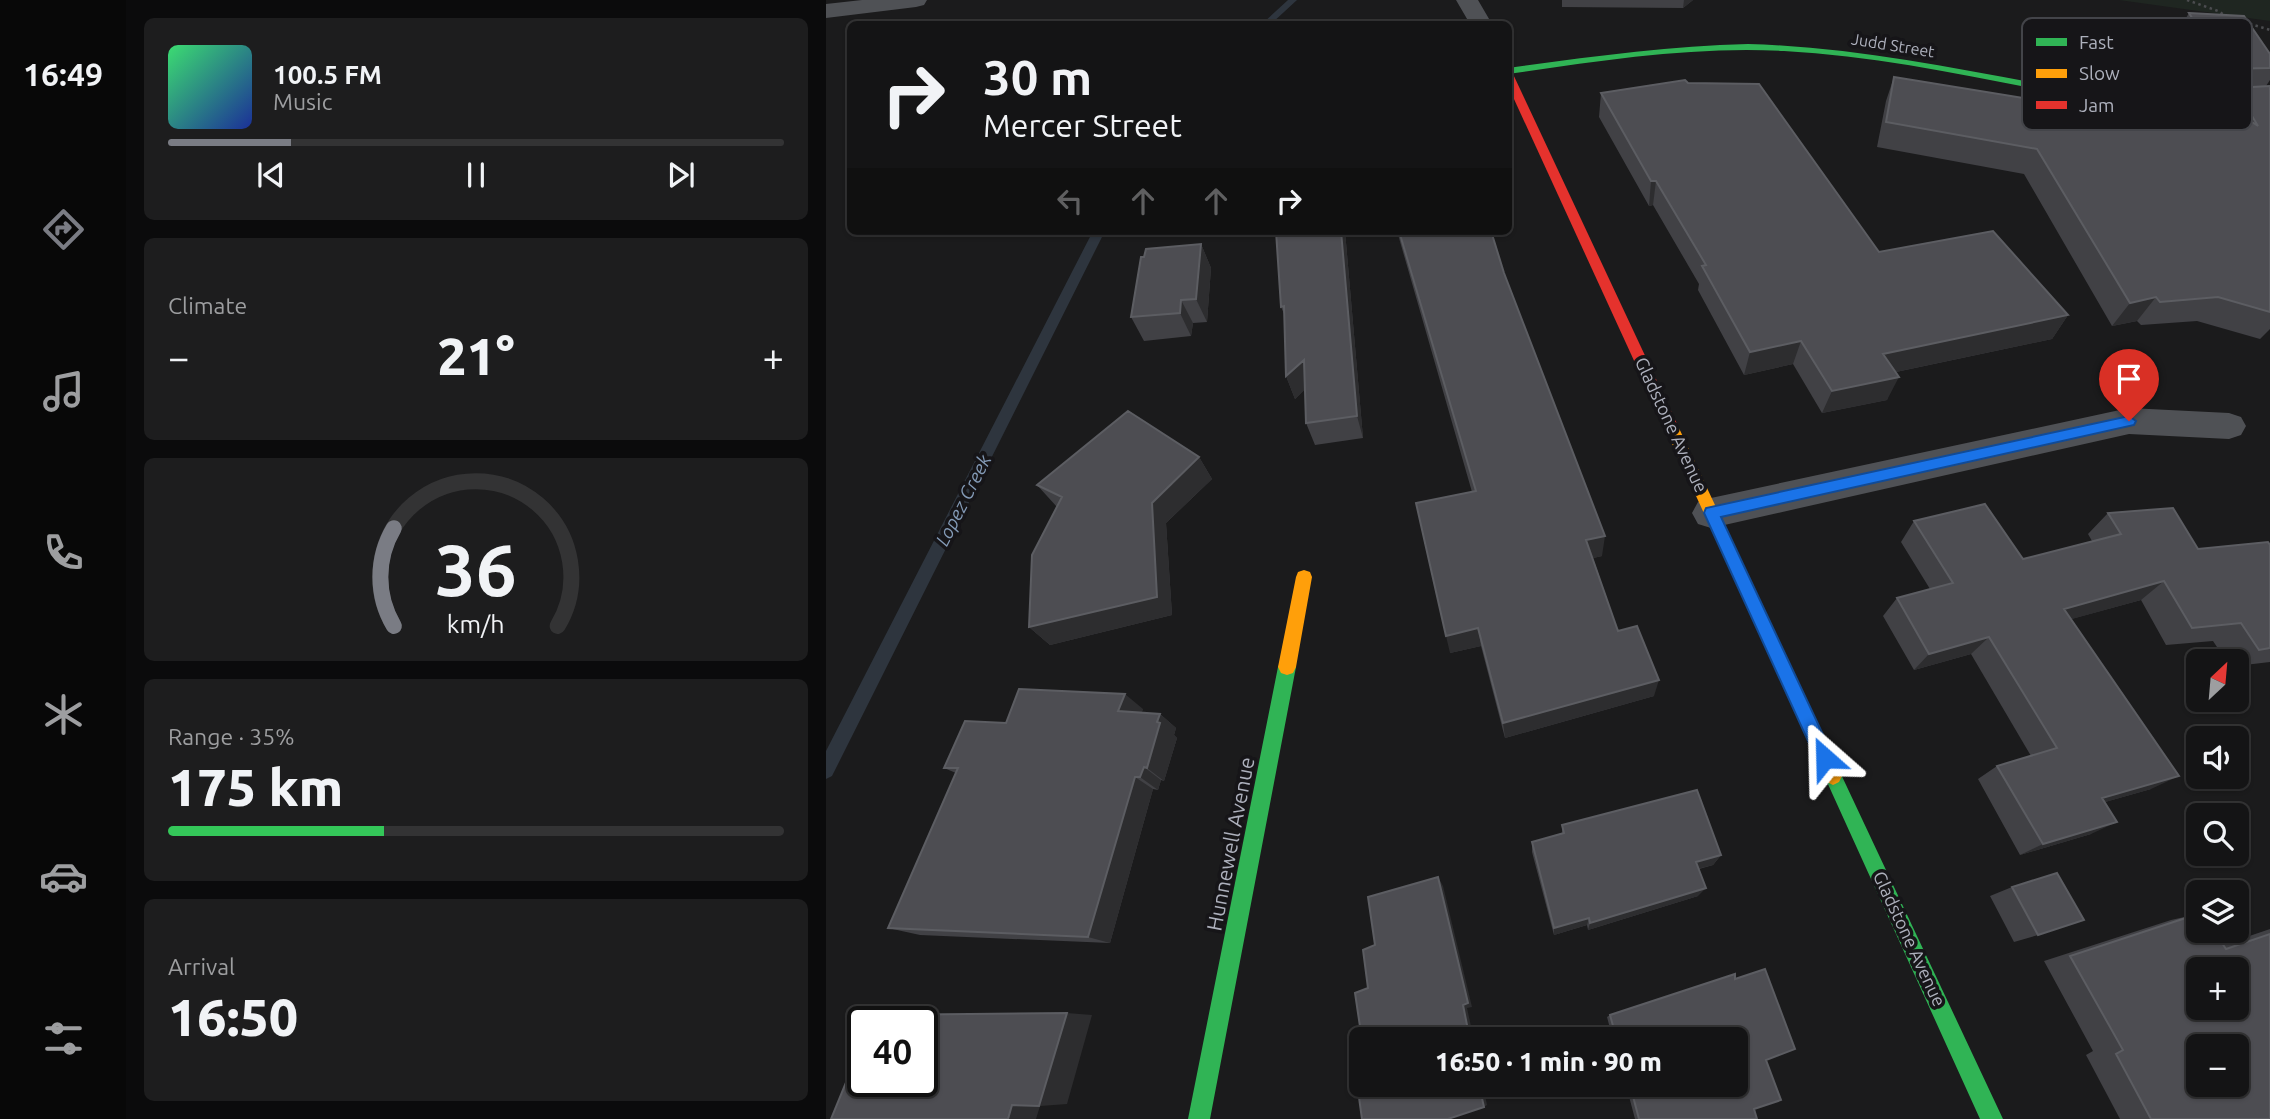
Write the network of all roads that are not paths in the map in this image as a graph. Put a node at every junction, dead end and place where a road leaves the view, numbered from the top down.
1 (916, 0) edge
2 (1467, 0) edge
3 (826, 10) edge
4 (1479, 21) edge
5 (1512, 72) edge
6 (1512, 82) edge
7 (2022, 84) edge
8 (2270, 101) edge
9 (2252, 103) edge
10 (2229, 426) dead end
11 (1711, 513) junction
12 (1304, 577) dead end
13 (1199, 1119) edge
14 (1992, 1119) edge

1 - 3 street
2 - 4 street
5 - 7 street, Judd Street
6 - 11 street, Gladstone Avenue
8 - 9 street, Judd Street
10 - 11 street
11 - 14 street, Gladstone Avenue
12 - 13 street, Hunnewell Avenue

